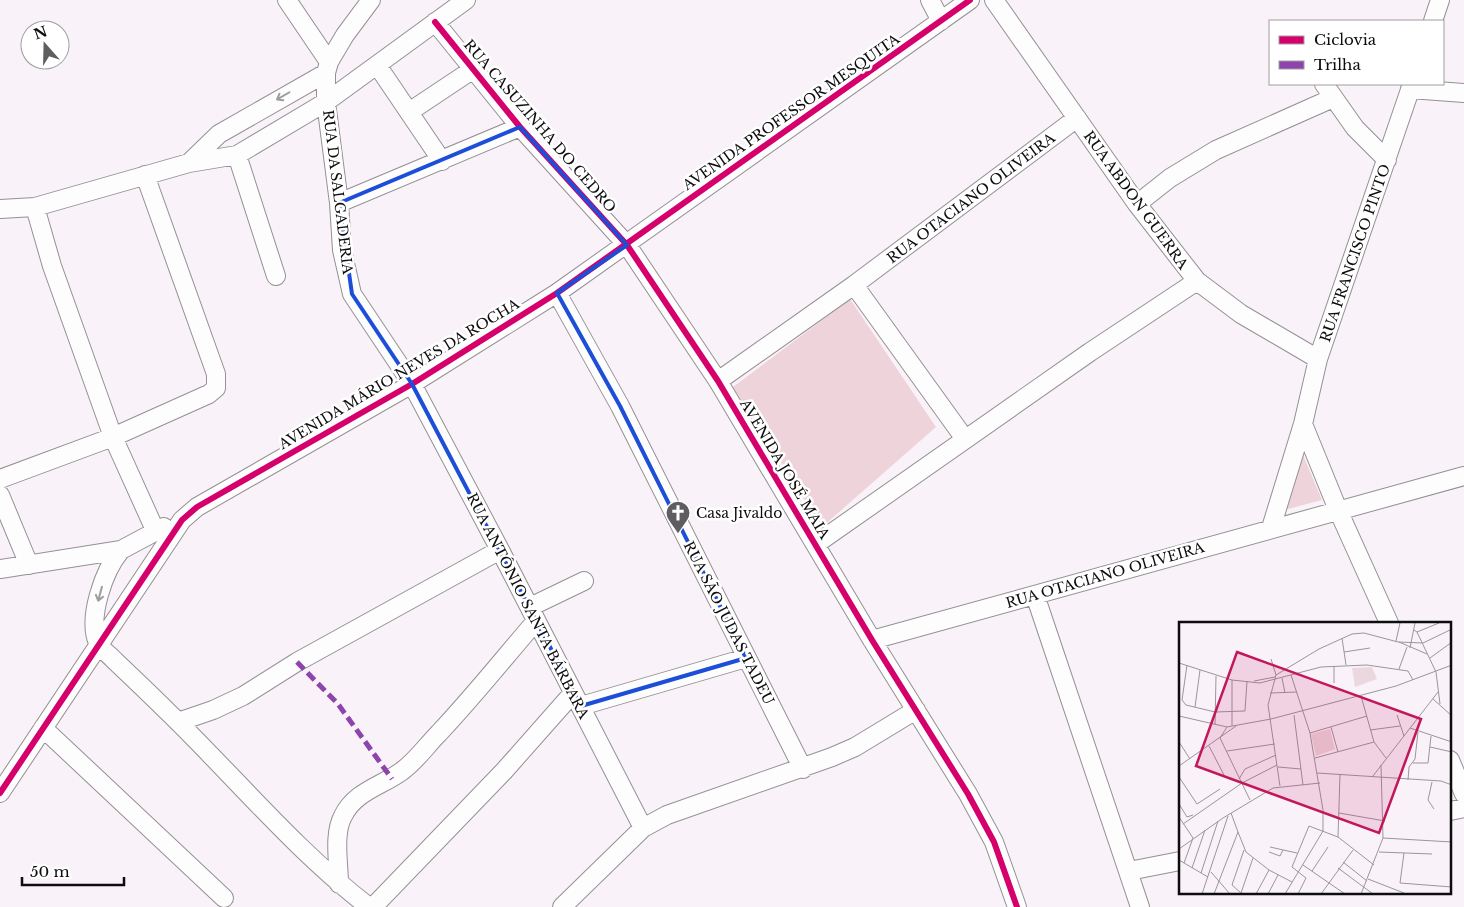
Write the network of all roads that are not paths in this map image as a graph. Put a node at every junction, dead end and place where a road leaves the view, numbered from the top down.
1 (286, 0) edge
2 (371, 0) edge
3 (466, 0) edge
4 (930, 0) edge
5 (970, 0) edge
6 (994, 0) edge
7 (1440, 0) edge
8 (1433, 20) edge
9 (941, 21) junction
10 (435, 22) junction
11 (377, 65) junction
12 (328, 68) junction
13 (472, 70) junction
14 (1411, 87) edge
15 (1328, 91) edge
16 (1464, 92) edge
17 (326, 102) junction
18 (409, 112) junction
19 (1076, 118) junction
20 (520, 127) junction
21 (237, 155) junction
22 (1386, 160) junction
23 (442, 161) junction
24 (189, 163) junction
25 (145, 175) junction
26 (339, 203) junction
27 (1137, 204) junction
28 (35, 207) junction
29 (0, 209) edge
30 (627, 245) junction
31 (276, 276) dead end
32 (1197, 281) junction
33 (854, 285) junction
34 (557, 293) junction
35 (1318, 360) junction
36 (718, 381) junction
37 (412, 384) junction
38 (1303, 424) junction
39 (113, 437) junction
40 (965, 440) junction
41 (1464, 476) edge
42 (0, 479) edge
43 (0, 495) edge
44 (1338, 510) junction
45 (182, 520) junction
46 (1271, 528) junction
47 (155, 530) junction
48 (816, 544) junction
49 (121, 550) junction
50 (500, 550) junction
51 (29, 565) junction
52 (0, 569) edge
53 (584, 581) dead end
54 (1036, 595) junction
55 (533, 614) junction
56 (1389, 622) edge
57 (872, 640) junction
58 (98, 644) junction
59 (746, 658) junction
60 (577, 700) junction
61 (916, 710) junction
62 (178, 722) junction
63 (43, 728) junction
64 (1452, 765) edge
65 (803, 768) junction
66 (0, 793) edge
67 (1464, 794) edge
68 (643, 828) junction
69 (1179, 861) edge
70 (1128, 871) junction
71 (339, 884) junction
72 (224, 898) dead end
73 (369, 907) edge
74 (373, 907) edge
75 (562, 907) edge
76 (1017, 907) edge
77 (1140, 907) edge

1 - 12 street
2 - 12 street
3 - 10 street
4 - 9 street
5 - 9 street, AVENIDA PROFESSOR MESQUITA
6 - 19 street, RUA ABDON GUERRA
7 - 8 street
9 - 30 street, AVENIDA PROFESSOR MESQUITA
10 - 11 street
10 - 13 street, RUA CASUZINHA DO CEDRO
11 - 17 street
11 - 18 street
12 - 17 street, RUA DA SALGADERIA
12 -> 24 street
13 - 18 street
13 - 20 street, RUA CASUZINHA DO CEDRO
14 - 16 street
14 - 22 street, RUA FRANCISCO PINTO
15 - 22 street
15 - 27 street
17 - 21 street
17 - 26 street, RUA DA SALGADERIA
18 - 23 street
19 - 27 street, RUA ABDON GUERRA
19 - 33 street, RUA OTACIANO OLIVEIRA
20 - 23 street
20 - 30 street, RUA CASUZINHA DO CEDRO
21 - 24 street
21 - 31 street
22 - 35 street, RUA FRANCISCO PINTO
23 - 26 street
24 - 25 street
25 - 28 street
25 - 39 street
26 - 37 street, RUA DA SALGADERIA
27 - 32 street, RUA ABDON GUERRA
28 - 29 street
28 - 39 street
30 - 34 street, AVENIDA MÁRIO NEVES DA ROCHA
30 - 36 street, AVENIDA JOSÉ MAIA
32 - 35 street, RUA ABDON GUERRA
32 - 40 street
33 - 36 street, RUA OTACIANO OLIVEIRA
33 - 40 street
34 - 37 street, AVENIDA MÁRIO NEVES DA ROCHA
34 - 59 street, RUA SÃO JUDAS TADEU
35 - 38 street, RUA FRANCISCO PINTO
36 - 48 street, AVENIDA JOSÉ MAIA
37 - 45 street, AVENIDA MÁRIO NEVES DA ROCHA
37 - 50 street, RUA ANTÔNIO SANTA BÁRBARA
38 - 44 street
38 - 46 street, RUA FRANCISCO PINTO
39 - 42 street
39 - 47 street
40 - 48 street
41 - 44 street, RUA OTACIANO OLIVEIRA
43 - 51 street
44 - 46 street, RUA OTACIANO OLIVEIRA
44 - 56 street
45 - 47 street
45 - 58 street
46 - 54 street, RUA OTACIANO OLIVEIRA
47 - 49 street
48 - 57 street, AVENIDA JOSÉ MAIA
49 - 51 street
49 -> 58 street
50 - 55 street, RUA ANTÔNIO SANTA BÁRBARA
50 - 62 street
51 - 52 street
53 - 55 street
54 - 57 street, RUA OTACIANO OLIVEIRA
54 - 70 street
55 - 60 street, RUA ANTÔNIO SANTA BÁRBARA
55 - 71 street
57 - 61 street, AVENIDA JOSÉ MAIA
58 - 62 street
58 - 63 street
59 - 60 street
59 - 65 street, RUA SÃO JUDAS TADEU
60 - 68 street, RUA ANTÔNIO SANTA BÁRBARA
60 - 74 street
61 - 65 street
61 - 76 street, AVENIDA JOSÉ MAIA
62 - 71 street
63 - 66 street
63 - 72 street
64 - 67 street
65 - 68 street
68 - 75 street
69 - 70 street
70 - 77 street
71 - 73 street

